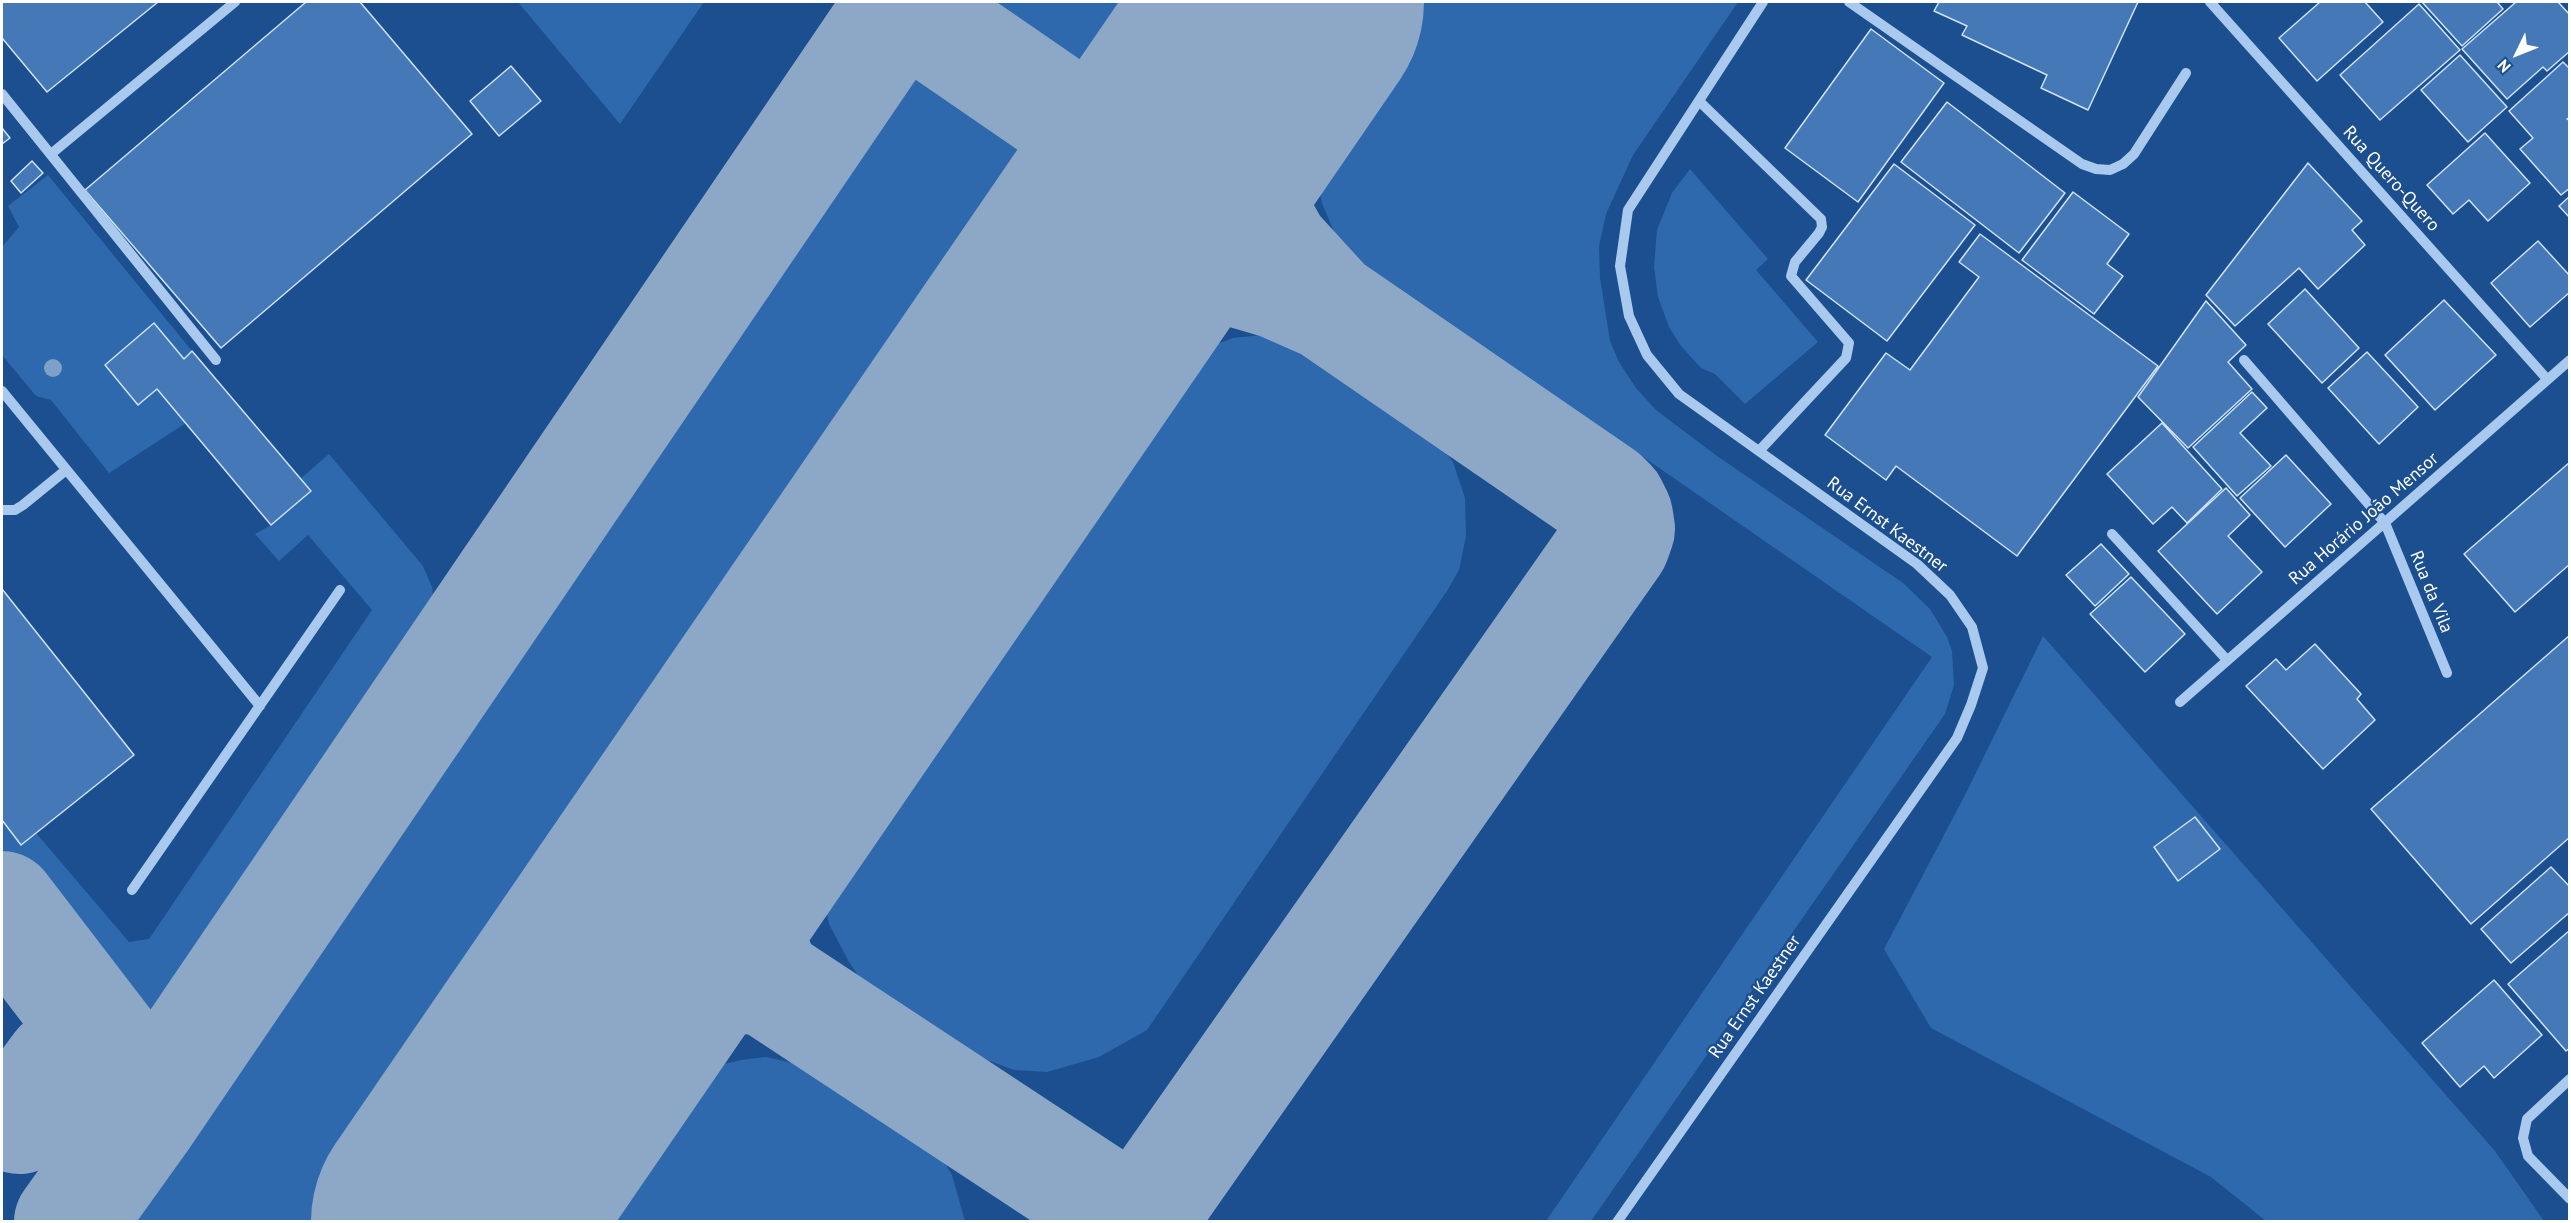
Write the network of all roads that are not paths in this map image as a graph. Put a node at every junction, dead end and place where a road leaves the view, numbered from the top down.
1 (235, 2) edge
2 (1763, 2) edge
3 (1849, 2) edge
4 (2210, 2) edge
5 (1862, 5) edge
6 (2186, 73) dead end
7 (2, 94) edge
8 (1699, 101) junction
9 (51, 154) junction
10 (216, 360) dead end
11 (2244, 360) dead end
12 (2570, 360) edge
13 (2547, 379) junction
14 (2, 391) edge
15 (1759, 451) junction
16 (66, 470) junction
17 (2, 510) edge
18 (2385, 523) junction
19 (2112, 534) dead end
20 (340, 590) dead end
21 (2227, 660) junction
22 (2447, 673) dead end
23 (2180, 702) dead end
24 (260, 706) junction
25 (132, 890) dead end
26 (2570, 1079) edge
27 (2570, 1199) edge
28 (1617, 1221) edge

1 - 9 street
2 - 8 street, Rua Ernst Kaestner
3 - 5 street
4 - 13 street, Rua Quero-Quero
5 - 6 street
7 - 9 street
8 - 15 street, Rua Ernst Kaestner
8 - 15 street
9 - 10 street
11 - 18 street, Rua da Vila
12 - 13 street, Rua Horário João Mensor
13 - 18 street, Rua Horário João Mensor
14 - 16 street
15 - 28 street, Rua Ernst Kaestner
16 - 17 street
16 - 24 street
18 - 21 street, Rua Horário João Mensor
18 - 22 street, Rua da Vila
19 - 21 street
20 - 24 street
21 - 23 street, Rua Horário João Mensor
24 - 25 street
26 - 27 street

